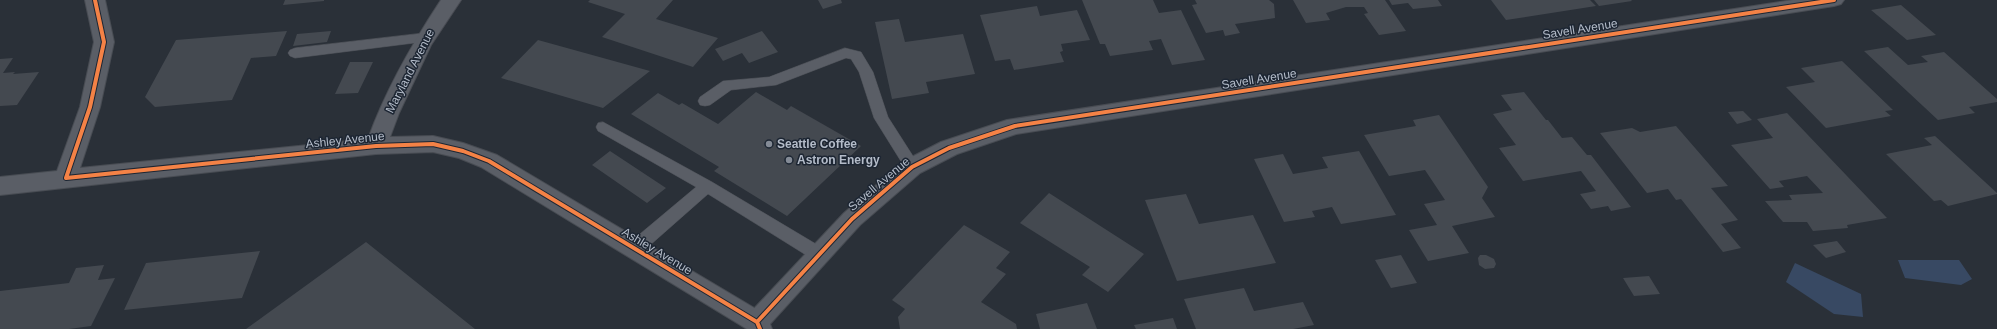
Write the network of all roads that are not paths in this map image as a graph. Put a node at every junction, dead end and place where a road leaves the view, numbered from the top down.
1 (95, 0) edge
2 (451, 0) edge
3 (1834, 0) edge
4 (425, 38) junction
5 (295, 53) dead end
6 (705, 101) dead end
7 (603, 127) dead end
8 (376, 146) junction
9 (912, 167) junction
10 (66, 178) junction
11 (0, 186) edge
12 (707, 186) junction
13 (634, 249) junction
14 (820, 255) junction
15 (758, 326) edge

1 - 10 street
2 - 4 street, Maryland Avenue
3 - 9 street, Savell Avenue
4 - 5 lane
4 - 8 street, Maryland Avenue
6 - 9 lane
7 - 12 lane
8 - 10 street, Ashley Avenue
8 - 13 street, Ashley Avenue
9 - 14 street, Savell Avenue
10 - 11 street, Ashley Avenue
12 - 13 lane
12 - 14 lane
13 - 15 street, Ashley Avenue
14 - 15 street, Savell Avenue

